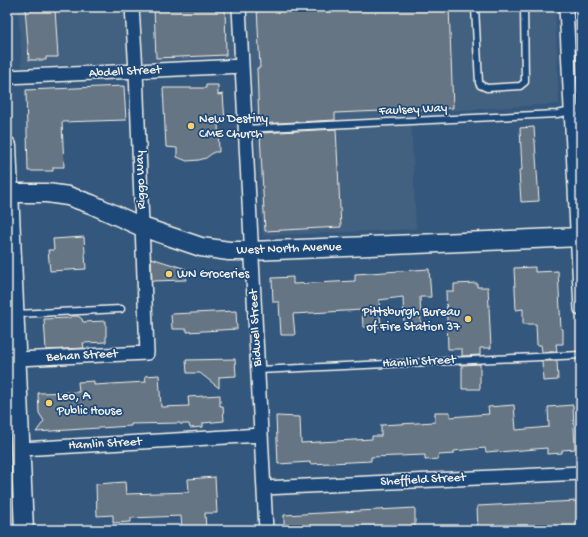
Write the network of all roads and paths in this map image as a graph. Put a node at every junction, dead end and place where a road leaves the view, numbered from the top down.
1 (132, 7) edge
2 (239, 7) edge
3 (475, 7) edge
4 (524, 7) edge
5 (566, 7) edge
6 (242, 66) junction
7 (136, 71) junction
8 (7, 77) edge
9 (576, 110) edge
10 (246, 129) junction
11 (7, 146) edge
12 (8, 193) edge
13 (142, 227) junction
14 (579, 237) edge
15 (252, 251) junction
16 (10, 286) edge
17 (121, 309) dead end
18 (581, 309) edge
19 (15, 314) junction
20 (147, 353) joint
21 (581, 355) edge
22 (17, 359) junction
23 (258, 370) junction
24 (12, 379) edge
25 (261, 435) junction
26 (21, 449) junction
27 (581, 473) edge
28 (264, 488) junction
29 (24, 530) edge
30 (266, 530) edge

1 - 7 street, Riggo Way
2 - 6 street, Bidwell Street
3 - 4 lane
5 - 9 street
6 - 7 street, Abdell Street
6 - 10 street, Bidwell Street
7 - 8 street, Abdell Street
7 - 13 street, Riggo Way
9 - 10 lane, Faulsey Way
9 - 14 street
10 - 15 street, Bidwell Street
11 - 12 street
12 - 13 street, West North Avenue
12 - 16 street
13 - 15 street, West North Avenue
13 - 20 street, Riggo Way
14 - 15 street, West North Avenue
14 - 18 street
15 - 23 street, Bidwell Street
16 - 19 street
17 - 19 lane
19 - 22 street
20 - 22 street, Behan Street
21 - 23 lane, Hamlin Street
22 - 24 street
23 - 25 street, Bidwell Street
24 - 26 street
25 - 26 street, Hamlin Street
25 - 28 street, Bidwell Street
26 - 29 street
27 - 28 street, Sheffield Street
28 - 30 street, Bidwell Street

